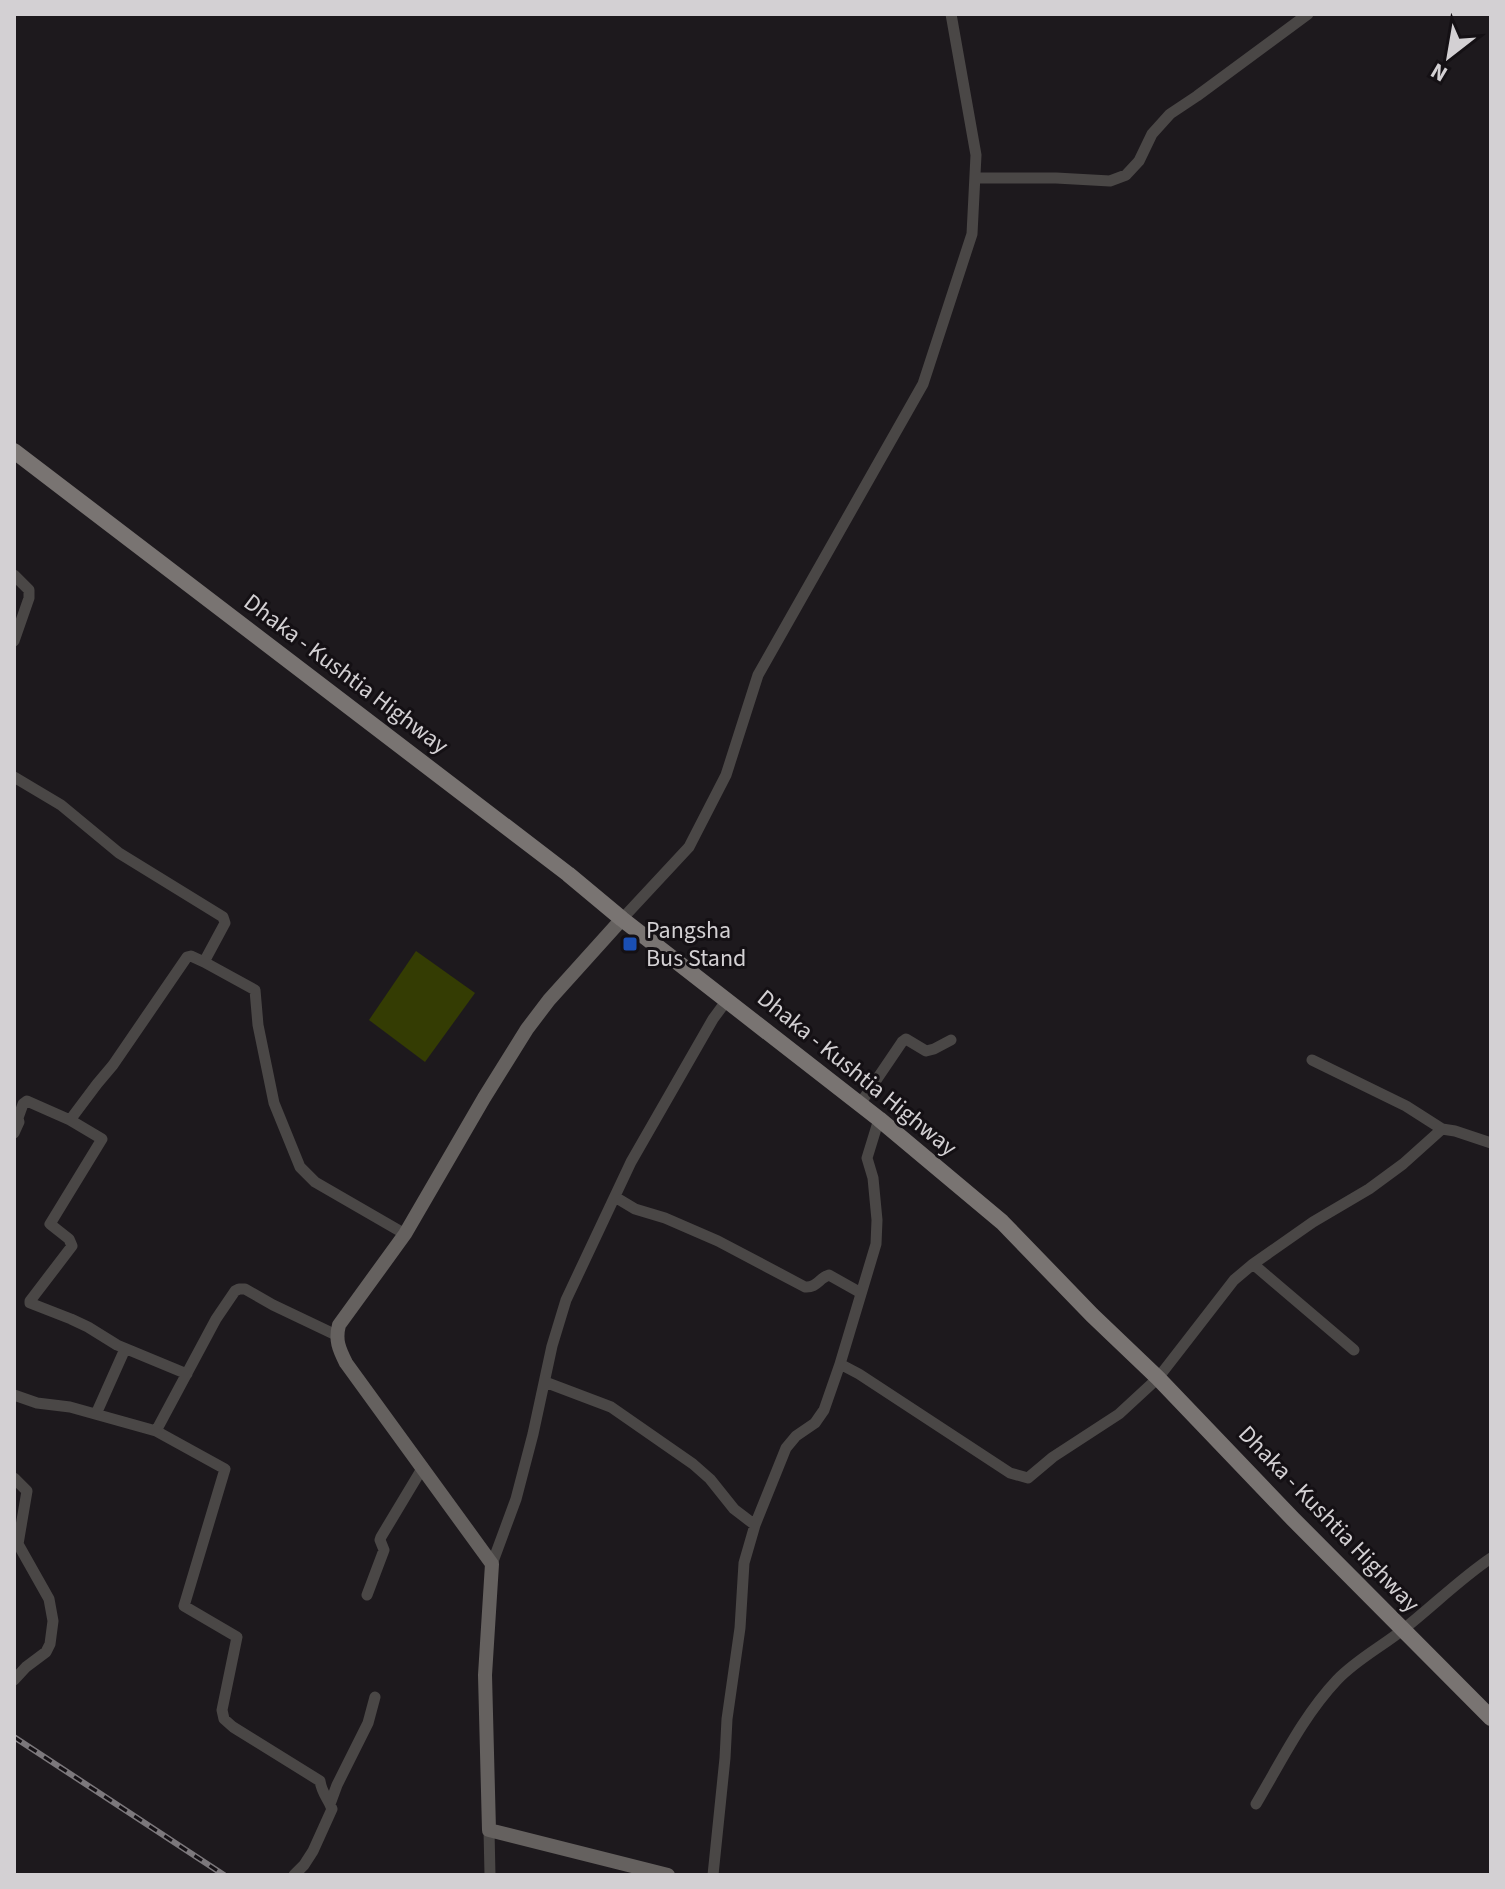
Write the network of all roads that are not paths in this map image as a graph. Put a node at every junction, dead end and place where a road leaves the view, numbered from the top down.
1 (951, 14) edge
2 (1308, 14) edge
3 (975, 178) junction
4 (14, 451) edge
5 (14, 575) edge
6 (14, 641) edge
7 (14, 777) edge
8 (622, 919) junction
9 (204, 962) junction
10 (727, 1000) junction
11 (951, 1040) dead end
12 (1312, 1060) dead end
13 (860, 1104) junction
14 (879, 1119) junction
15 (70, 1120) junction
16 (1442, 1129) junction
17 (14, 1133) edge
18 (1491, 1143) edge
19 (615, 1197) junction
20 (405, 1234) junction
21 (1253, 1264) junction
22 (861, 1293) junction
23 (336, 1335) junction
24 (125, 1349) junction
25 (1354, 1350) dead end
26 (840, 1364) junction
27 (187, 1374) junction
28 (1158, 1378) junction
29 (545, 1382) junction
30 (14, 1395) edge
31 (96, 1414) junction
32 (156, 1431) junction
33 (423, 1467) junction
34 (14, 1478) edge
35 (755, 1525) junction
36 (1491, 1558) edge
37 (492, 1564) junction
38 (367, 1595) dead end
39 (1404, 1629) junction
40 (14, 1680) edge
41 (375, 1697) dead end
42 (1491, 1718) edge
43 (330, 1804) junction
44 (1256, 1804) dead end
45 (489, 1830) junction
46 (294, 1875) edge
47 (490, 1875) edge
48 (668, 1875) edge
49 (713, 1875) edge

1 - 3 street
2 - 3 street
3 - 8 street
4 - 8 main road, Dhaka - Kushtia Highway
5 - 6 street
7 - 9 street
8 - 10 main road, Dhaka - Kushtia Highway
8 - 20 street
9 - 15 street
9 - 20 street
10 - 13 main road, Dhaka - Kushtia Highway
10 - 19 street
11 - 13 street
12 - 16 street
13 - 14 main road, Dhaka - Kushtia Highway
14 - 22 street
14 - 28 main road, Dhaka - Kushtia Highway
15 - 17 street
15 - 24 street
16 - 18 street
16 - 21 street
19 - 22 street
19 - 29 street
20 - 23 street
21 - 25 street
21 - 28 street
22 - 26 street
23 - 27 street
23 - 33 street
24 - 27 street
24 - 31 street
26 - 28 street
26 - 35 street
27 - 32 street
28 - 39 main road, Dhaka - Kushtia Highway
29 - 35 street
29 - 37 street
30 - 31 street
31 - 32 street
32 - 43 street
33 - 37 street
33 - 38 street
34 - 40 street
35 - 49 street
36 - 39 street
37 - 45 street
39 - 42 main road, Dhaka - Kushtia Highway
39 - 44 street
41 - 43 street
43 - 46 street
45 - 47 street
45 - 48 street

